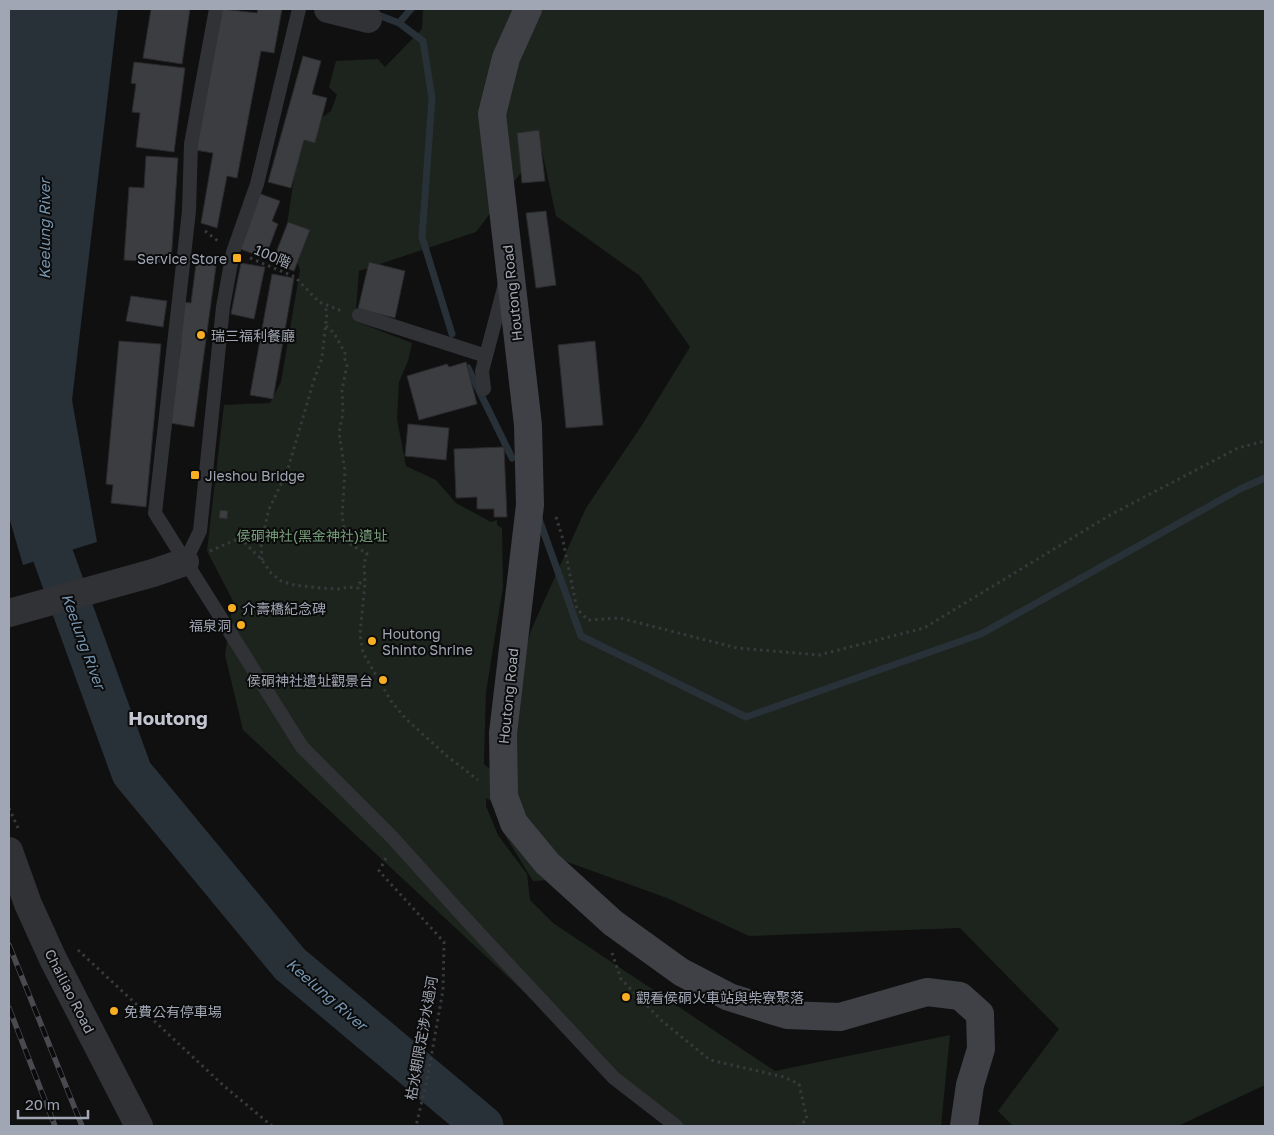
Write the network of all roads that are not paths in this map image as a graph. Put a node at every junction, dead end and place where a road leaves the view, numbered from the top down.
1 (216, 9) edge
2 (299, 9) edge
3 (528, 9) edge
4 (334, 10) edge
5 (368, 20) dead end
6 (509, 267) junction
7 (359, 315) dead end
8 (486, 356) junction
9 (484, 389) dead end
10 (185, 562) junction
11 (9, 613) edge
12 (14, 840) edge
13 (139, 1126) edge
14 (676, 1126) edge
15 (964, 1126) edge

1 - 10 lane
2 - 10 lane
3 - 6 street, Houtong Road
4 - 5 street
6 - 8 lane
6 - 15 street, Houtong Road
7 - 8 lane
8 - 9 lane
10 - 11 street
10 - 14 lane
12 - 13 street, Chailiao Road

